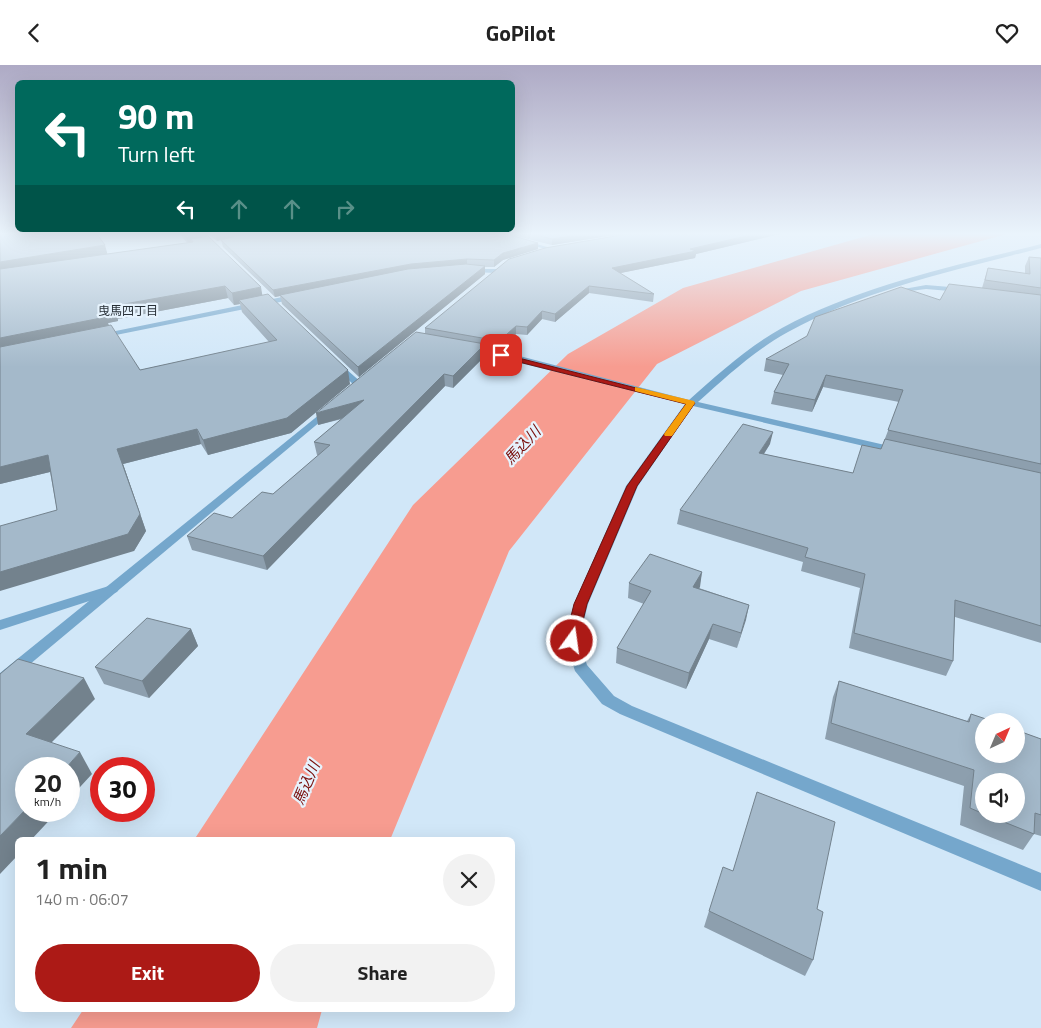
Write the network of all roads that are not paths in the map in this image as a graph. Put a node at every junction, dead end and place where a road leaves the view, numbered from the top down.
1 (488, 278) edge
2 (919, 278) edge
3 (482, 283) edge
4 (873, 292) junction
5 (972, 292) edge
6 (310, 293) edge
7 (264, 294) edge
8 (271, 301) junction
9 (278, 308) edge
10 (88, 339) edge
11 (454, 346) edge
12 (332, 359) edge
13 (358, 385) edge
14 (687, 402) junction
15 (336, 404) edge
16 (905, 452) edge
17 (112, 589) junction
18 (0, 625) edge
19 (0, 681) edge
20 (1041, 882) edge

1 - 3 street
2 - 4 street
4 - 5 street
4 - 14 street
6 - 8 street
7 - 8 street
8 - 9 street
8 - 10 street
11 - 14 street
12 - 13 street
14 - 16 street
14 - 20 street
15 - 17 street
17 - 18 street
17 - 19 street

